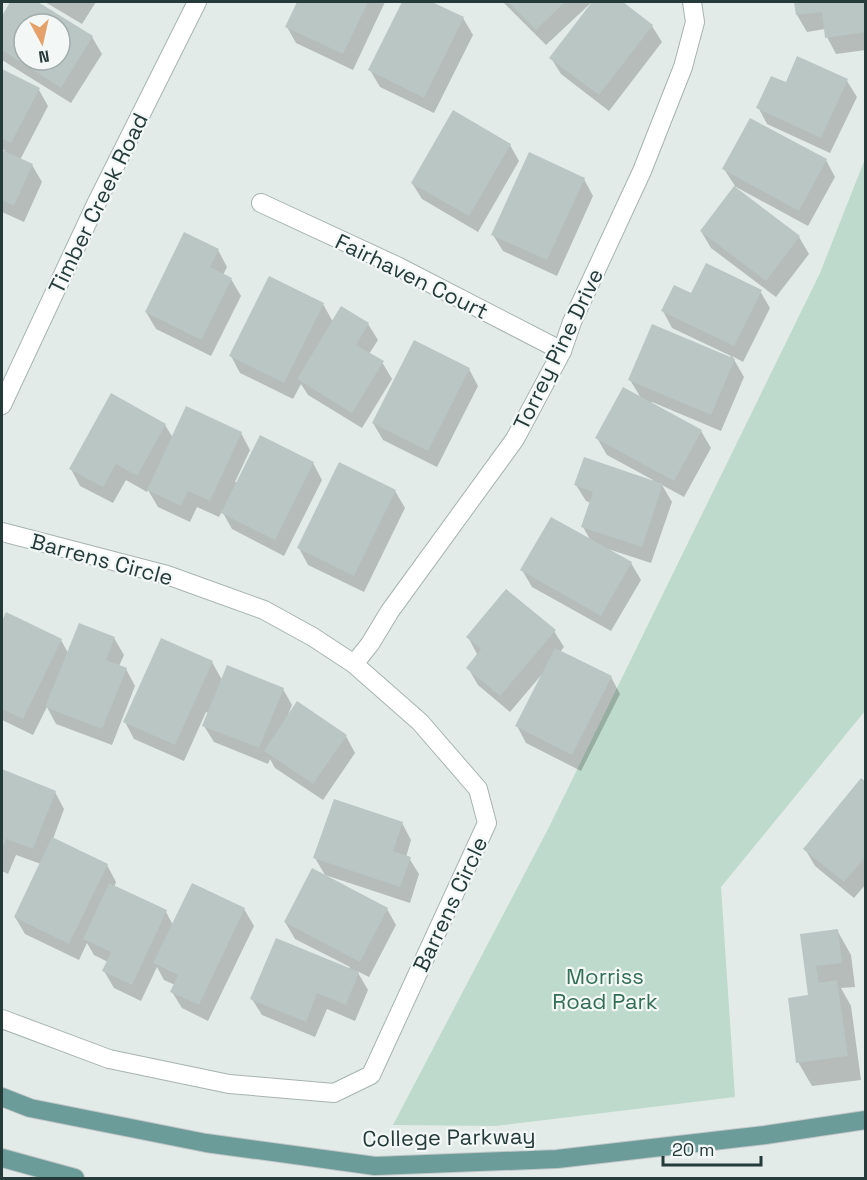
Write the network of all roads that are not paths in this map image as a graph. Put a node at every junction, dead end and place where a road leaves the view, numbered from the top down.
1 (196, 2) edge
2 (692, 2) edge
3 (261, 203) dead end
4 (562, 351) junction
5 (2, 405) edge
6 (2, 532) edge
7 (354, 664) junction
8 (2, 1019) edge
9 (2, 1097) edge
10 (866, 1120) edge
11 (2, 1158) edge
12 (75, 1179) edge

1 - 5 street, Timber Creek Road
2 - 4 street, Torrey Pine Drive
3 - 4 street, Fairhaven Court
4 - 7 street, Torrey Pine Drive
6 - 7 street, Barrens Circle
7 - 8 street, Barrens Circle
9 - 10 main road, College Parkway
11 - 12 main road

